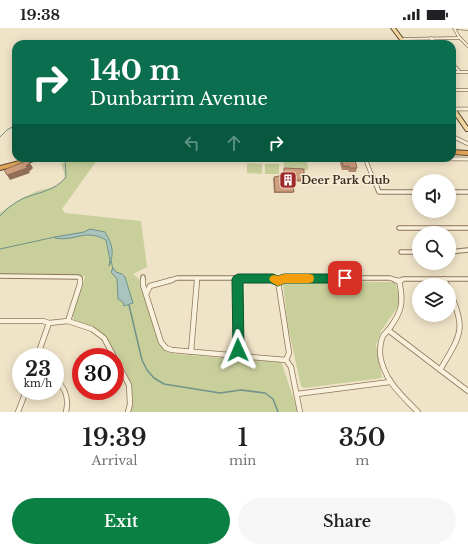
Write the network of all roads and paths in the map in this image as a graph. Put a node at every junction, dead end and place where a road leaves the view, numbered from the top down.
1 (394, 28) edge
2 (457, 28) edge
3 (468, 29) edge
4 (431, 38) joint
5 (460, 38) junction
6 (401, 39) joint
7 (468, 46) edge
8 (456, 68) edge
9 (458, 71) joint
10 (468, 72) edge
11 (456, 90) edge
12 (468, 90) edge
13 (456, 109) edge
14 (468, 109) edge
15 (456, 114) edge
16 (468, 130) edge
17 (456, 138) edge
18 (468, 144) edge
19 (456, 157) edge
20 (456, 158) edge
21 (468, 158) edge
22 (12, 162) edge
23 (23, 162) edge
24 (366, 162) edge
25 (0, 165) edge
26 (0, 168) edge
27 (412, 192) edge
28 (456, 192) edge
29 (468, 192) edge
30 (399, 228) dead end
31 (468, 228) edge
32 (468, 250) edge
33 (456, 251) edge
34 (401, 252) dead end
35 (412, 252) edge
36 (0, 276) edge
37 (142, 276) dead end
38 (197, 278) junction
39 (238, 279) junction
40 (412, 279) edge
41 (456, 279) edge
42 (468, 279) edge
43 (278, 281) junction
44 (398, 281) junction
45 (146, 294) junction
46 (456, 306) edge
47 (0, 321) edge
48 (68, 321) junction
49 (49, 323) junction
50 (388, 330) junction
51 (40, 348) edge
52 (191, 352) junction
53 (238, 357) junction
54 (286, 360) junction
55 (440, 370) junction
56 (390, 382) junction
57 (64, 385) edge
58 (468, 392) edge
59 (297, 394) junction
60 (23, 400) edge
61 (18, 412) edge
62 (66, 412) edge
63 (128, 412) edge
64 (300, 412) edge
65 (418, 412) edge

1 - 6 main road
2 - 3 street
2 - 5 street
4 - 5 street
4 - 6 street
5 - 7 street
8 - 9 street
9 - 10 street
11 - 12 street
13 - 14 street
15 - 16 main road
17 - 18 street
19 - 21 highway
20 - 21 street
22 - 25 highway
23 - 26 highway
24 - 27 street
28 - 29 street
30 - 31 street
32 - 33 street
34 - 35 street
36 - 48 street
37 - 45 street
38 - 39 street
38 - 45 street
38 - 52 street
39 - 43 street
39 - 53 street
40 - 44 street
41 - 42 street
43 - 44 street
43 - 54 street
44 - 50 street
45 - 52 street
46 - 55 street
47 - 49 street
48 - 49 street
48 - 63 street
49 - 51 street
50 - 55 street
50 - 56 street
52 - 53 street
53 - 54 street
54 - 59 street
55 - 58 street
56 - 59 street
56 - 65 street
57 - 62 street
59 - 64 street
60 - 61 street

